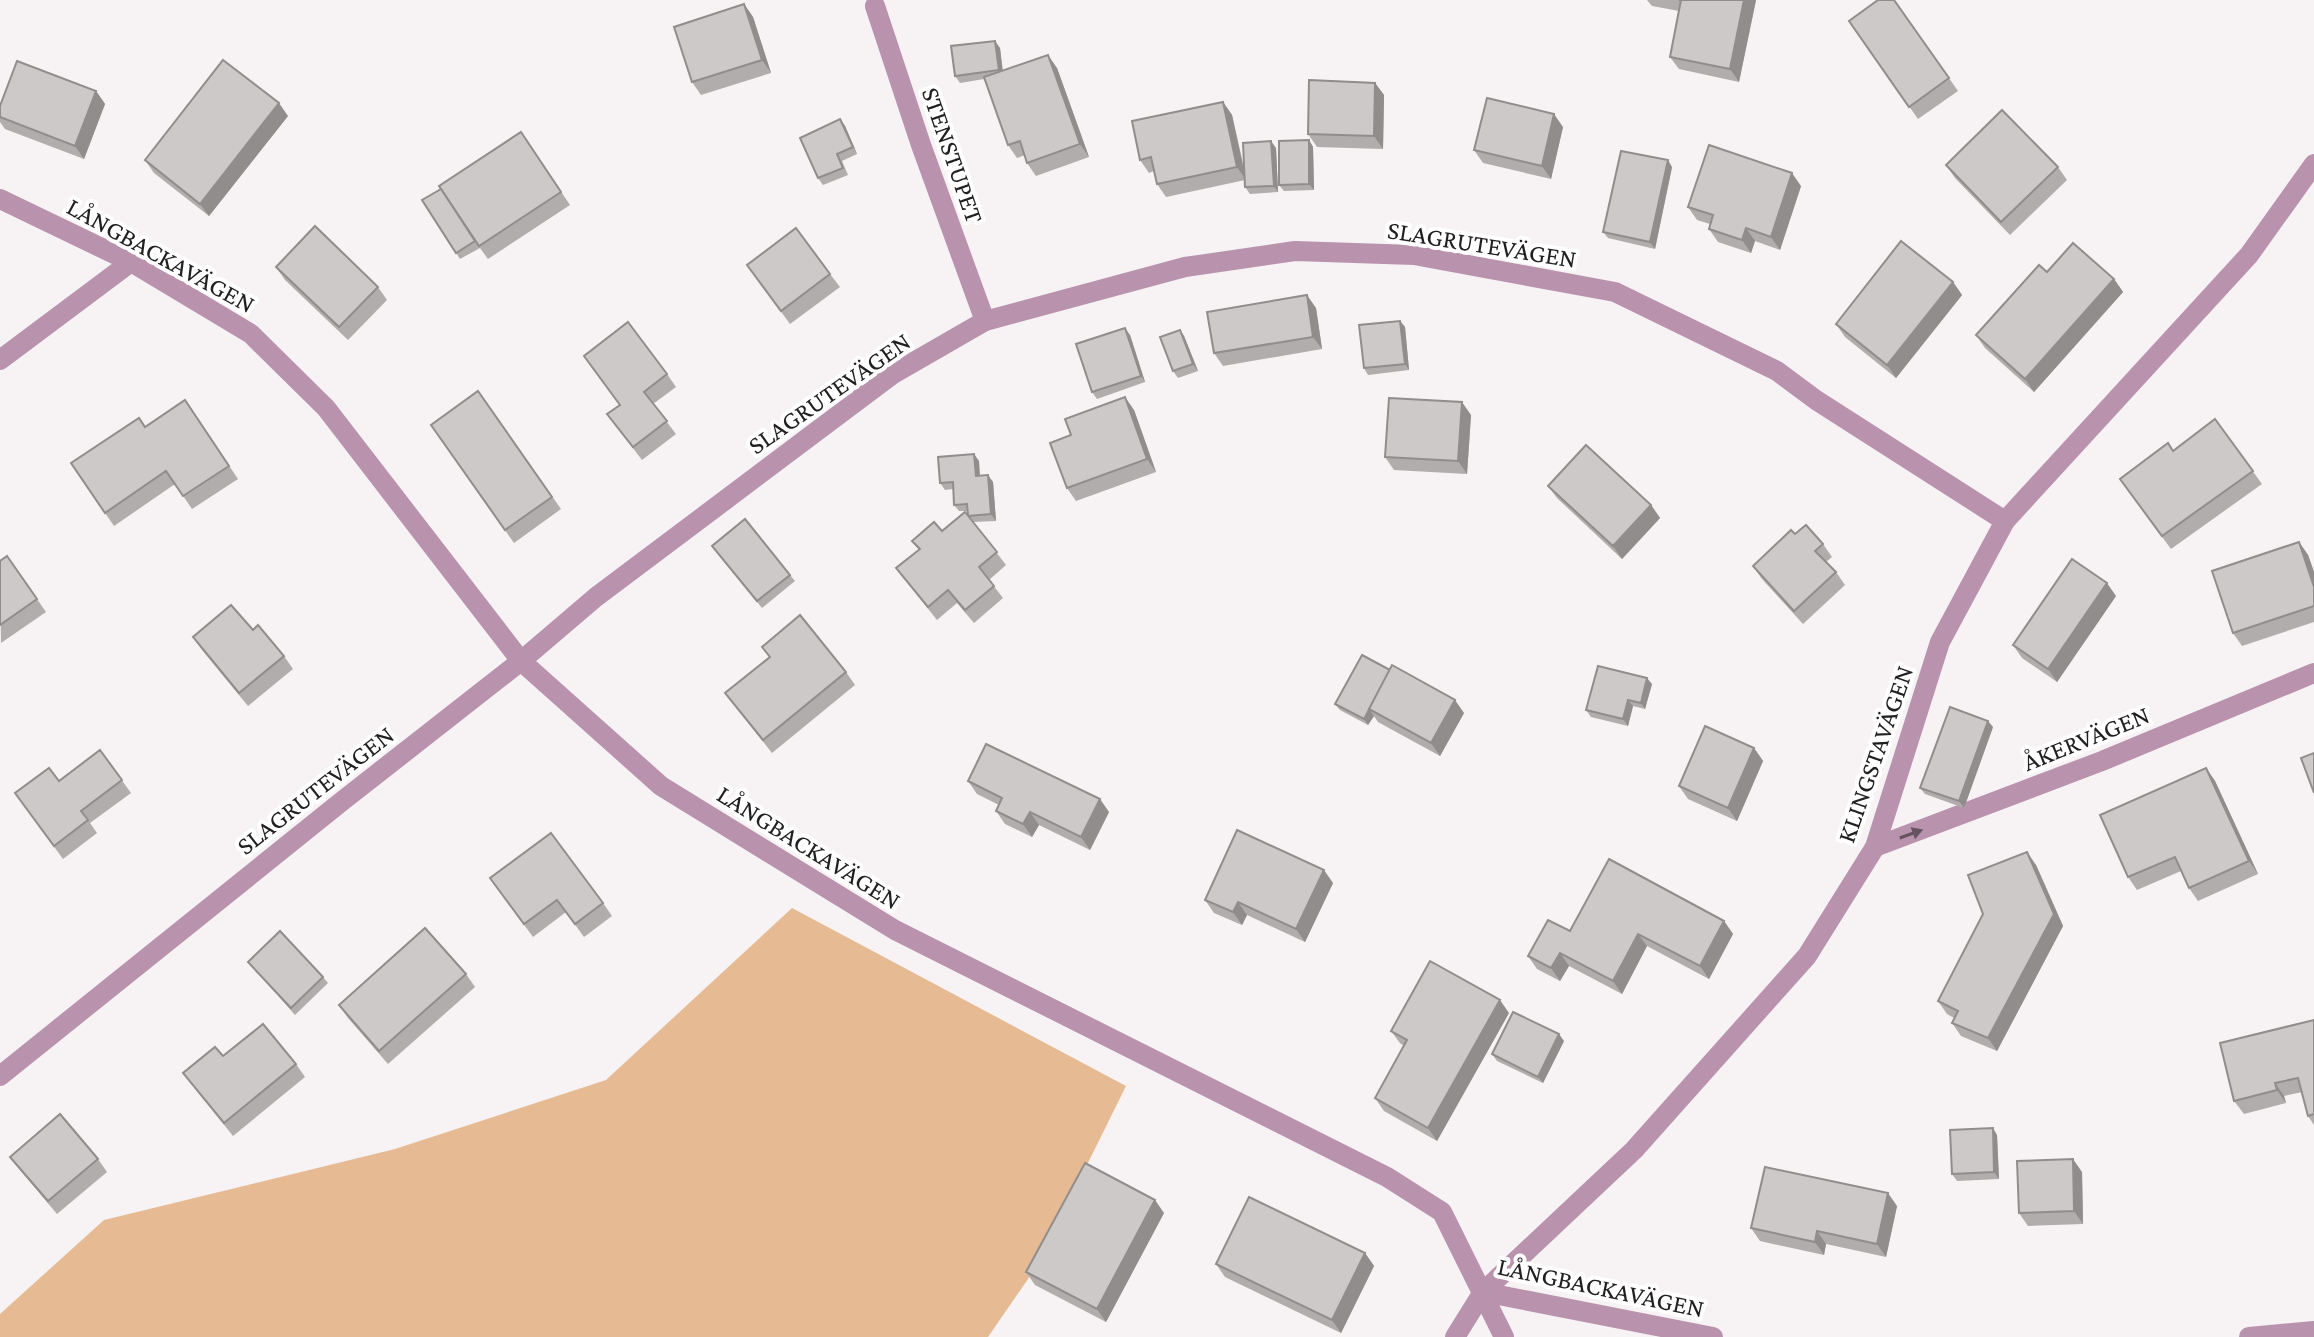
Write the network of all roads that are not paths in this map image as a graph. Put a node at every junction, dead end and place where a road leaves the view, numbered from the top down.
1 (875, 6) dead end
2 (2314, 164) edge
3 (0, 199) edge
4 (131, 262) junction
5 (985, 321) junction
6 (0, 360) edge
7 (2005, 521) junction
8 (521, 661) junction
9 (2314, 673) edge
10 (1875, 847) junction
11 (0, 1076) edge
12 (1483, 1292) junction
13 (2314, 1331) edge
14 (1455, 1337) edge
15 (1504, 1337) edge
16 (1713, 1337) edge
17 (2249, 1337) edge

1 - 5 street, STENSTUPET
2 - 7 street, KLINGSTAVÄGEN
3 - 4 street, LÅNGBACKAVÄGEN
4 - 6 street
4 - 8 street, LÅNGBACKAVÄGEN
5 - 7 street, SLAGRUTEVÄGEN
5 - 8 street, SLAGRUTEVÄGEN
7 - 10 street, KLINGSTAVÄGEN
8 - 11 street, SLAGRUTEVÄGEN
8 - 12 street, LÅNGBACKAVÄGEN
10 -> 9 street, ÅKERVÄGEN
10 - 12 street, KLINGSTAVÄGEN
12 - 14 street, KLINGSTAVÄGEN
12 - 15 street
12 - 16 street, LÅNGBACKAVÄGEN
13 - 17 street

